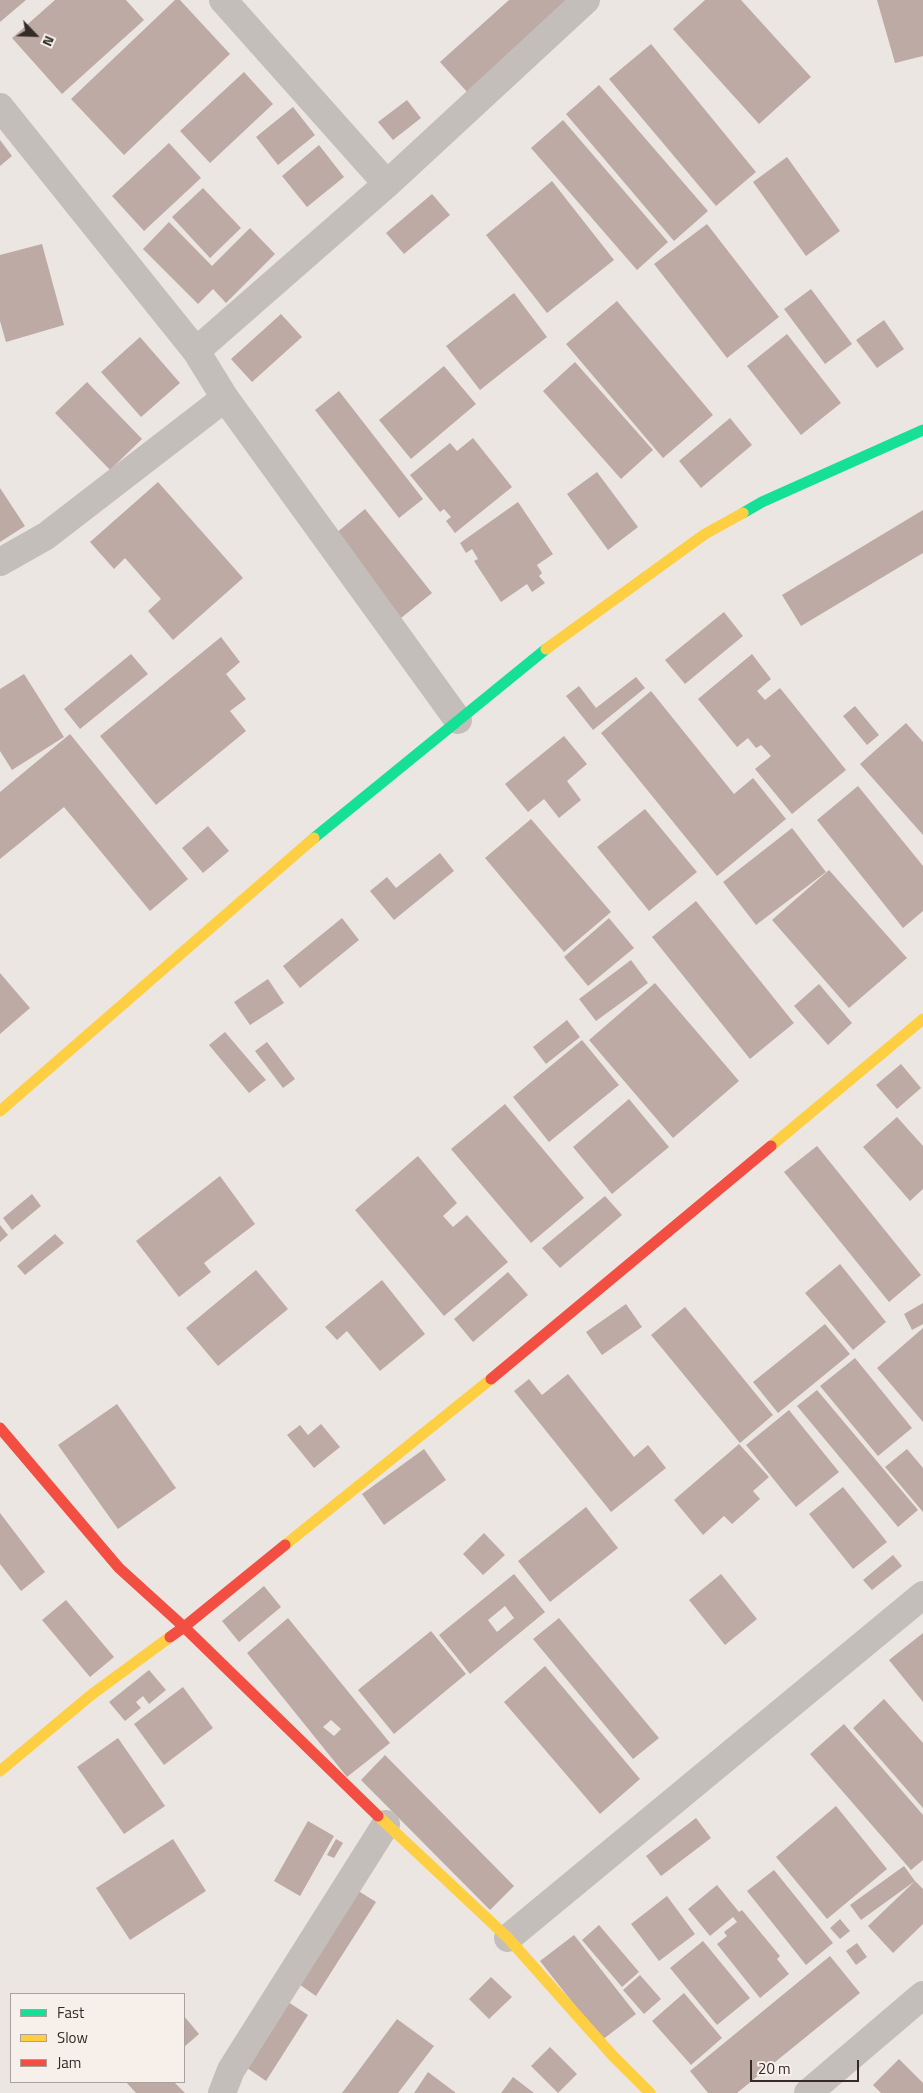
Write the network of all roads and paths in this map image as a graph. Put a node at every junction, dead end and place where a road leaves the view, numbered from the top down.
1 (223, 0) edge
2 (586, 0) edge
3 (0, 107) edge
4 (387, 184) junction
5 (196, 351) junction
6 (225, 398) junction
7 (923, 430) edge
8 (0, 562) edge
9 (458, 720) junction
10 (923, 1019) edge
11 (0, 1111) edge
12 (0, 1428) edge
13 (923, 1595) edge
14 (184, 1627) junction
15 (0, 1771) edge
16 (386, 1824) junction
17 (508, 1938) junction
18 (923, 1996) edge
19 (222, 2093) edge
20 (650, 2093) edge
21 (808, 2093) edge

1 - 4 street
2 - 4 street
3 - 5 street
4 - 5 street
5 - 6 street
6 - 8 street
6 - 9 street
7 - 9 street
9 - 11 street
10 - 14 street
12 - 14 street
13 - 17 street
14 - 15 street
14 - 16 street
16 - 17 street
16 - 19 street
17 - 20 street
18 - 21 street

